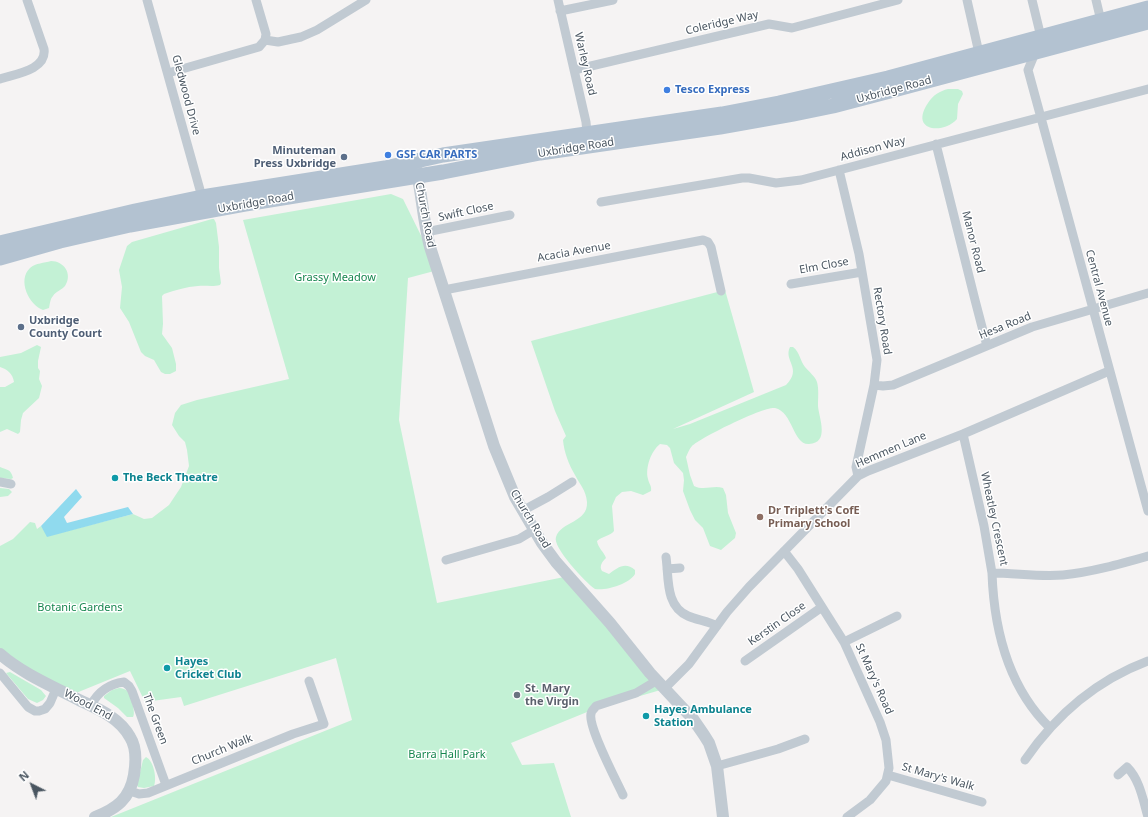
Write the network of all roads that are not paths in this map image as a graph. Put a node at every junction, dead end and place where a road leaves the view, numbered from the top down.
1 (27, 0) edge
2 (147, 0) edge
3 (256, 0) edge
4 (366, 0) edge
5 (558, 0) edge
6 (612, 0) edge
7 (898, 0) edge
8 (966, 0) edge
9 (1032, 0) edge
10 (1096, 0) edge
11 (1148, 8) edge
12 (560, 11) junction
13 (1101, 21) junction
14 (1148, 22) edge
15 (1041, 37) junction
16 (265, 40) junction
17 (979, 53) junction
18 (1035, 53) junction
19 (1012, 58) junction
20 (574, 70) junction
21 (1028, 70) junction
22 (168, 73) junction
23 (0, 79) edge
24 (1148, 89) edge
25 (818, 95) junction
26 (833, 106) junction
27 (1040, 116) junction
28 (587, 133) junction
29 (936, 144) junction
30 (414, 161) junction
31 (839, 170) junction
32 (417, 176) junction
33 (601, 202) dead end
34 (203, 205) junction
35 (510, 215) dead end
36 (426, 232) junction
37 (0, 243) edge
38 (0, 258) edge
39 (862, 272) junction
40 (791, 284) dead end
41 (444, 290) junction
42 (721, 291) dead end
43 (1148, 293) edge
44 (1093, 310) junction
45 (987, 346) junction
46 (1109, 371) junction
47 (874, 385) junction
48 (963, 434) junction
49 (858, 476) junction
50 (0, 482) edge
51 (572, 482) dead end
52 (10, 484) dead end
53 (522, 511) junction
54 (1148, 511) edge
55 (534, 530) junction
56 (784, 550) junction
57 (1148, 556) edge
58 (666, 557) dead end
59 (446, 560) dead end
60 (680, 568) dead end
61 (667, 569) junction
62 (992, 573) junction
63 (822, 607) junction
64 (896, 616) dead end
65 (717, 626) junction
66 (844, 642) junction
67 (0, 654) edge
68 (745, 661) dead end
69 (1148, 661) edge
70 (0, 673) edge
71 (309, 681) dead end
72 (660, 685) junction
73 (56, 689) junction
74 (91, 705) junction
75 (1050, 728) junction
76 (805, 739) dead end
77 (1025, 760) dead end
78 (717, 766) junction
79 (1118, 774) dead end
80 (888, 775) junction
81 (166, 784) junction
82 (130, 791) junction
83 (623, 795) dead end
84 (982, 802) dead end
85 (95, 817) edge
86 (723, 817) edge
87 (847, 817) edge
88 (1148, 817) edge

1 - 23 street
2 - 22 street, Gledwood Drive
3 - 16 street
4 - 16 street
5 - 12 street, Warley Road
6 - 12 street
7 - 20 street, Coleridge Way
8 - 17 street
9 - 15 street
10 - 13 street
11 - 13 main road, Uxbridge Road
12 - 20 street, Warley Road
13 - 15 main road, Uxbridge Road
14 - 18 main road, Uxbridge Road
15 - 17 main road, Uxbridge Road
16 - 22 street
17 - 25 main road, Uxbridge Road
18 - 19 main road, Uxbridge Road
18 - 21 street
19 - 21 street
19 - 26 main road, Uxbridge Road
20 - 28 street, Warley Road
21 - 27 street, Central Avenue
22 - 34 street, Gledwood Drive
24 - 27 street, Addison Way
25 - 26 main road
25 - 28 main road, Uxbridge Road
26 - 32 main road, Uxbridge Road
27 - 29 street, Addison Way
27 - 44 street, Central Avenue
28 - 30 main road, Uxbridge Road
29 - 31 street, Addison Way
29 - 45 street, Manor Road
30 - 32 street, Church Road
30 - 34 main road, Uxbridge Road
31 - 33 street, Addison Way
31 - 39 street, Rectory Road
32 - 34 main road, Uxbridge Road
32 - 36 street, Church Road
34 - 37 main road, Uxbridge Road
34 - 38 main road, Uxbridge Road
35 - 36 street, Swift Close
36 - 41 street, Church Road
39 - 40 street, Elm Close
39 - 47 street, Rectory Road
41 - 42 street, Acacia Avenue
41 - 53 street, Church Road
43 - 44 street, Hesa Road
44 - 45 street, Hesa Road
44 - 46 street, Central Avenue
45 - 47 street, Hesa Road
46 - 48 street, Hemmen Lane
46 - 54 street, Central Avenue
47 - 49 street, Rectory Road
48 - 49 street, Hemmen Lane
48 - 62 street, Wheatley Crescent
49 - 56 street, Hemmen Lane
50 - 52 street
51 - 53 street
53 - 55 street, Church Road
55 - 59 street
55 - 72 street, Church Road
56 - 63 street, St Mary's Road
56 - 65 street, Hemmen Lane
57 - 62 street, Wheatley Crescent
58 - 61 street
60 - 61 street
61 - 65 street
62 - 75 street
63 - 66 street, St Mary's Road
63 - 68 street, Kerstin Close
64 - 66 street
65 - 72 street, Hemmen Lane
66 - 80 street, St Mary's Road
67 - 73 street, Wood End
69 - 75 street
70 - 73 street
71 - 81 street, Church Walk
72 - 78 street, Church Road
72 - 83 street, Hemmen Lane
73 - 74 street, Wood End
74 - 81 street, The Green
74 - 82 street, Wood End
75 - 77 street
76 - 78 street
78 - 86 street, Church Road
79 - 88 street
80 - 84 street, St Mary's Walk
80 - 87 street
81 - 82 street, Church Walk
82 - 85 street, Wood End

